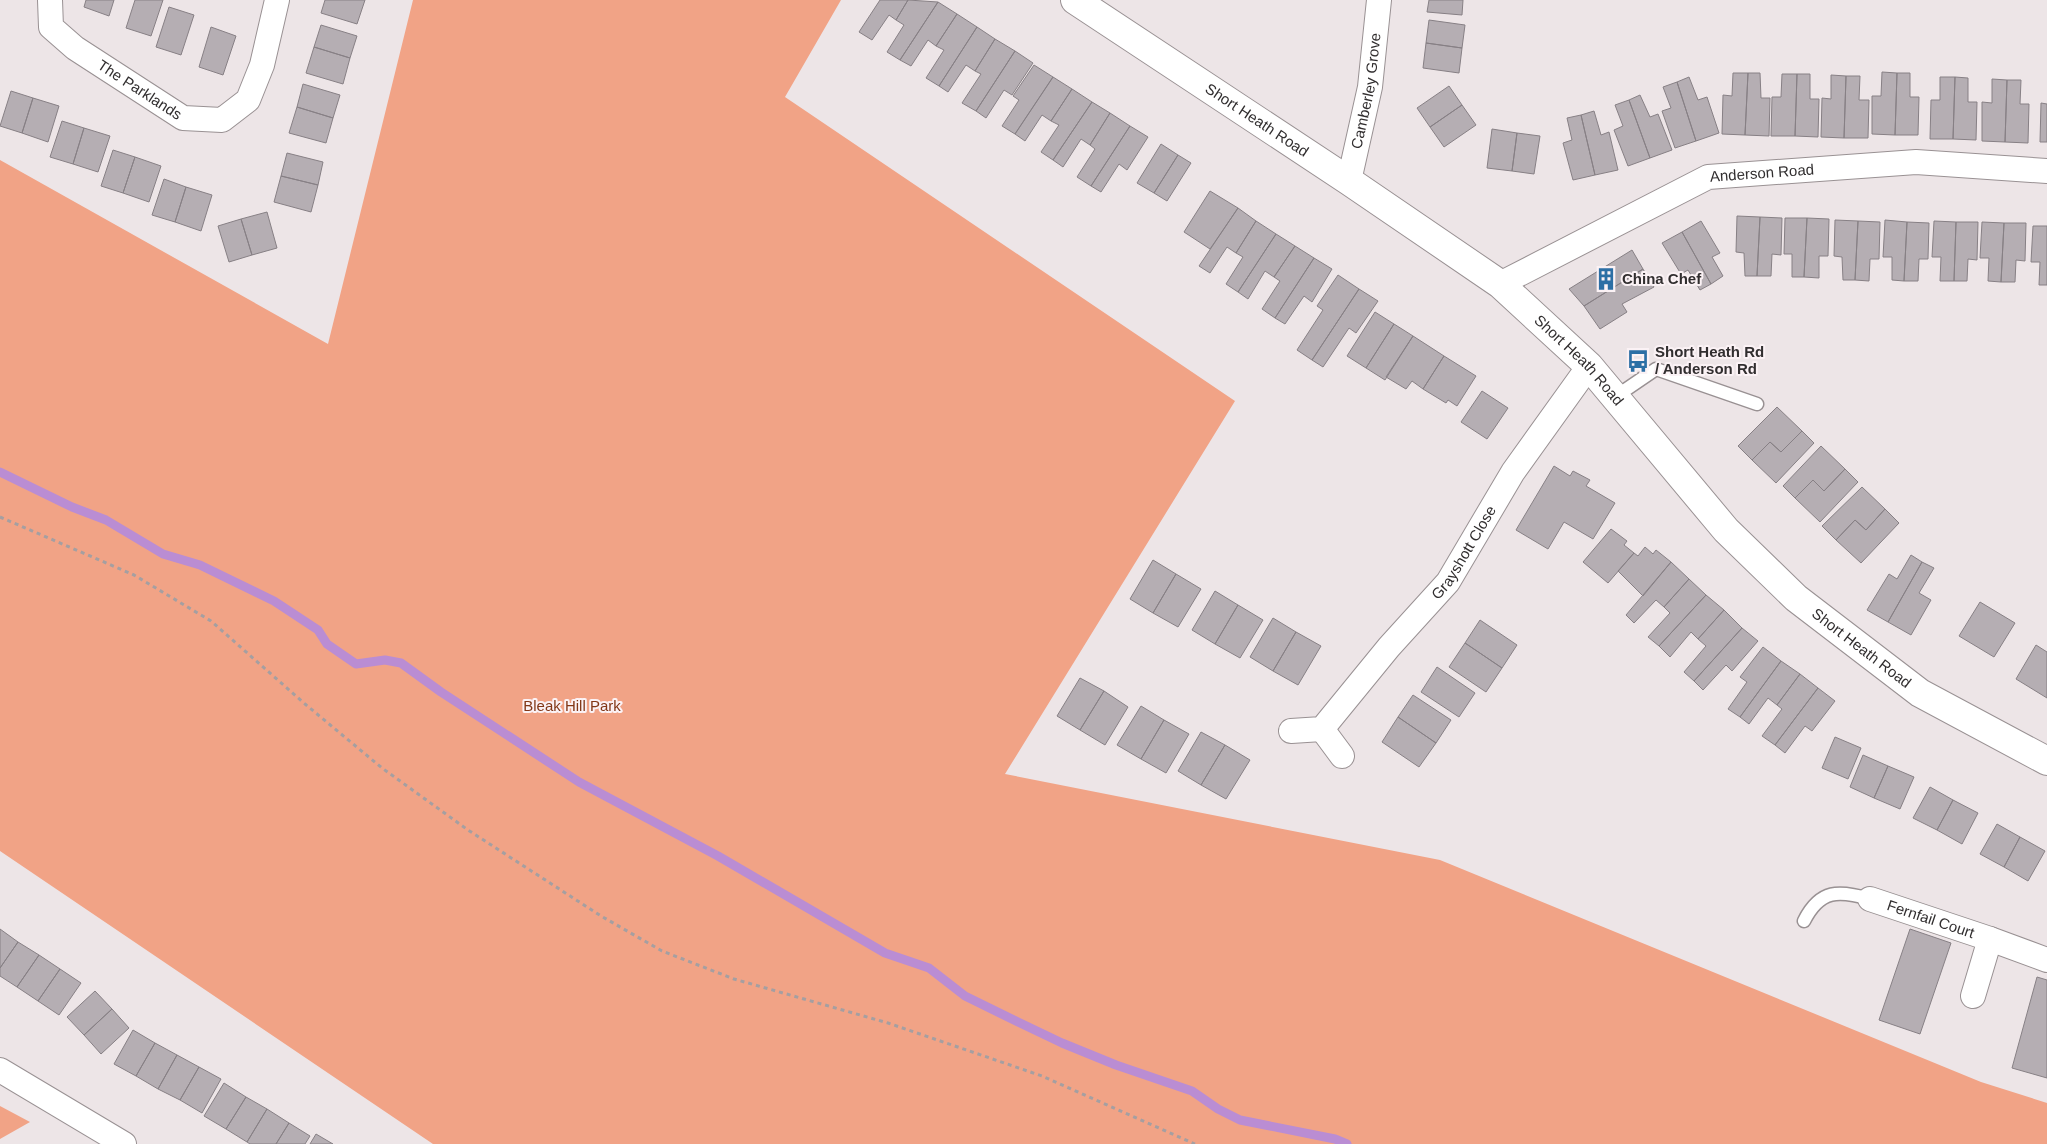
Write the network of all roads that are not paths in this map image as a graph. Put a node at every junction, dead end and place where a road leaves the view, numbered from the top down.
1 (50, 0) edge
2 (278, 0) edge
3 (1075, 0) edge
4 (1379, 0) edge
5 (2047, 171) edge
6 (1349, 181) junction
7 (1500, 284) junction
8 (1589, 366) junction
9 (1614, 396) junction
10 (1757, 404) dead end
11 (1322, 729) junction
12 (1291, 731) dead end
13 (1342, 756) dead end
14 (2047, 761) edge
15 (1870, 899) joint
16 (1804, 920) dead end
17 (1990, 939) junction
18 (2047, 960) edge
19 (1973, 996) dead end
20 (0, 1070) edge
21 (124, 1144) edge

1 - 2 street, The Parklands
3 - 6 street, Short Heath Road
4 - 6 street, Camberley Grove
5 - 7 street, Anderson Road
6 - 7 street, Short Heath Road
7 - 8 street, Short Heath Road
8 - 9 street, Short Heath Road
8 - 11 street, Grayshott Close
9 - 10 lane
9 - 14 street, Short Heath Road
11 - 12 street
11 - 13 street
15 - 16 lane
15 - 17 street, Fernfail Court
17 - 18 street, Fernfail Court
17 - 19 street, Fernfail Court
20 - 21 street

